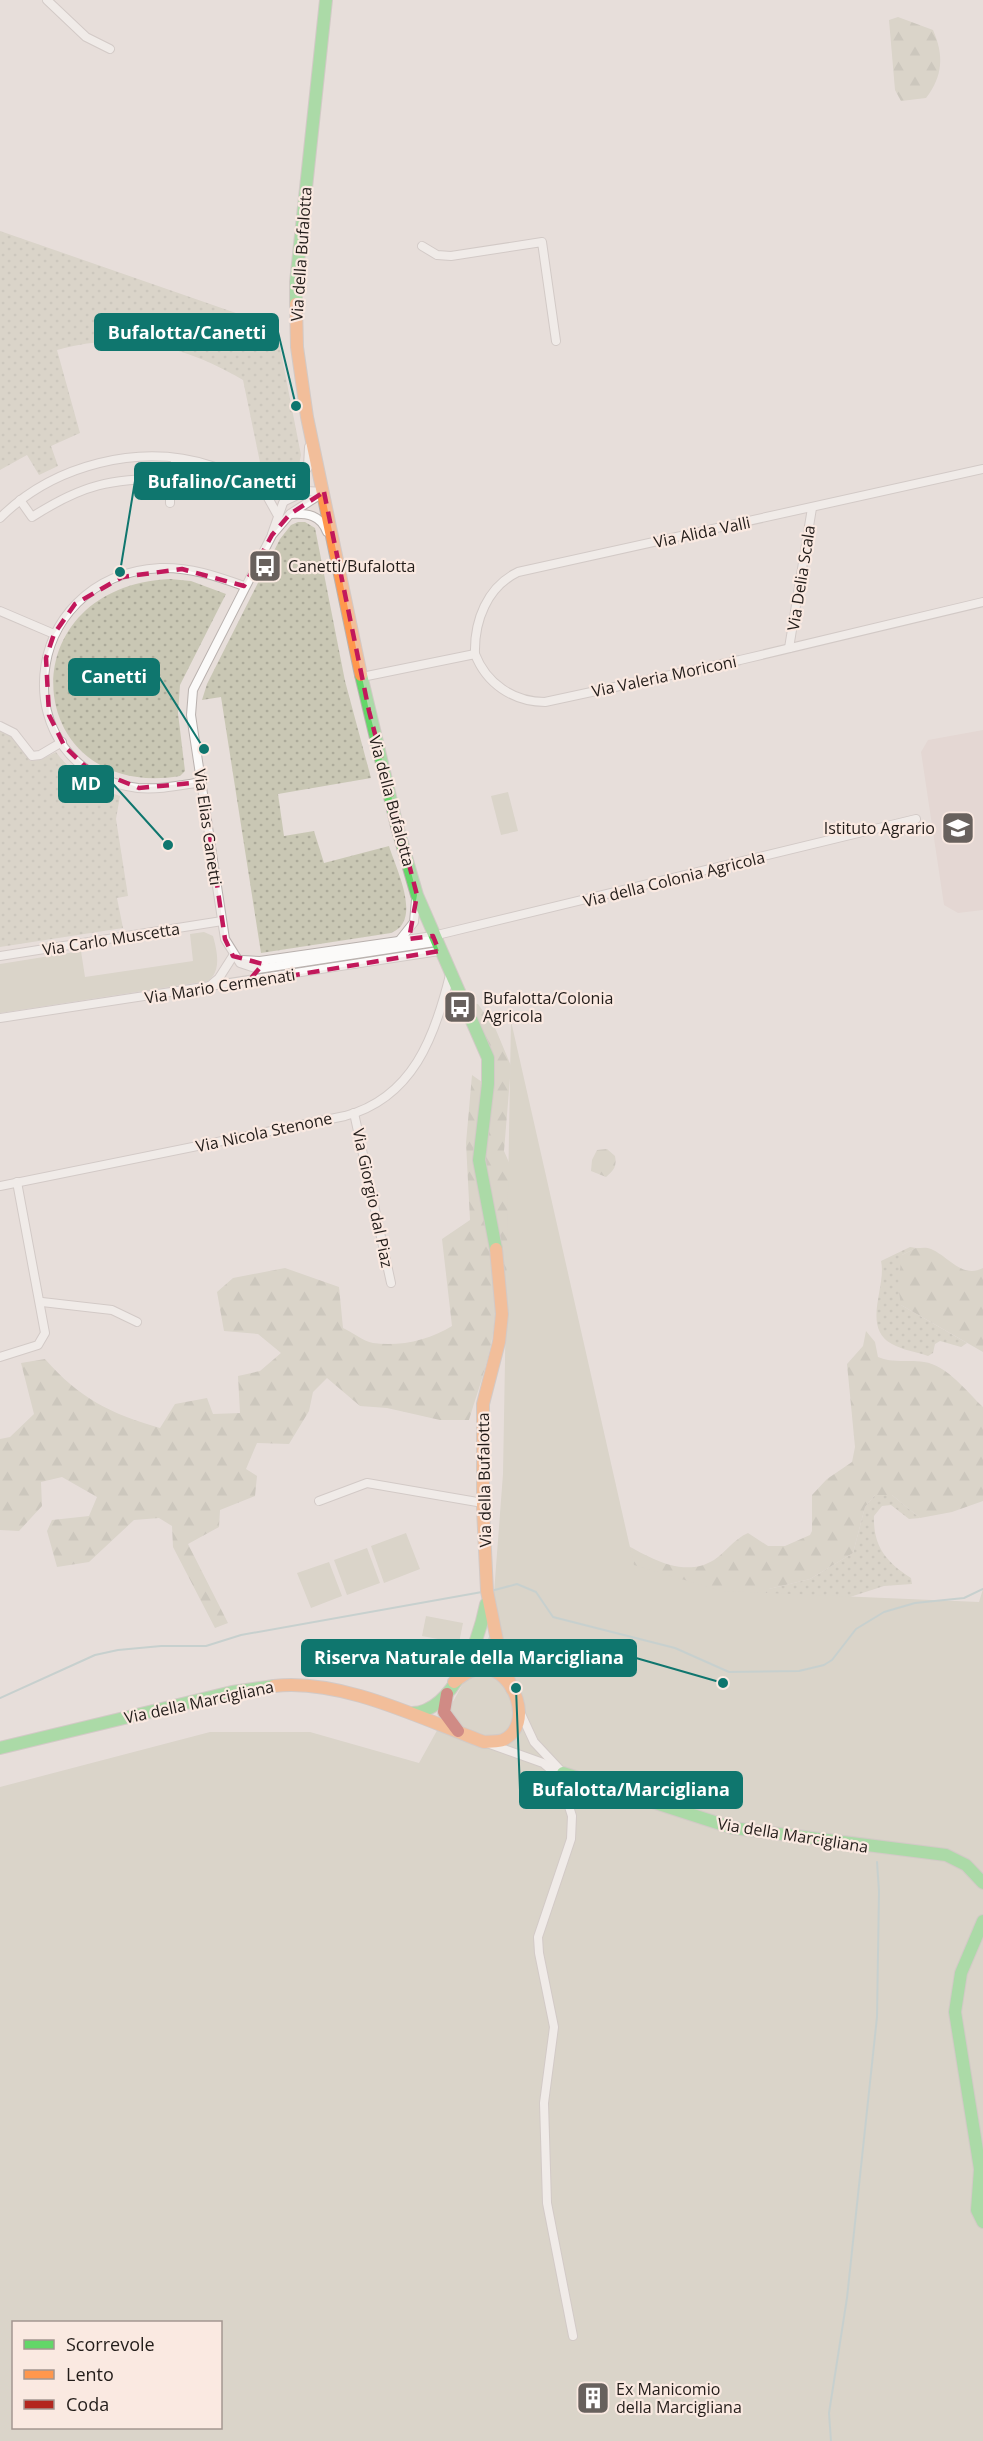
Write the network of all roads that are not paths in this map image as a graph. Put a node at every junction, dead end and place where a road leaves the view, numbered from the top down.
1 (47, 0) edge
2 (326, 0) edge
3 (110, 49) dead end
4 (422, 246) dead end
5 (556, 341) dead end
6 (307, 417) junction
7 (176, 459) junction
8 (983, 469) edge
9 (170, 478) junction
10 (295, 484) junction
11 (262, 487) junction
12 (324, 492) junction
13 (20, 500) junction
14 (170, 503) dead end
15 (283, 503) junction
16 (812, 508) junction
17 (278, 514) junction
18 (291, 514) junction
19 (0, 518) edge
20 (272, 535) junction
21 (339, 565) junction
22 (244, 586) junction
23 (983, 602) edge
24 (0, 611) edge
25 (54, 634) junction
26 (789, 648) junction
27 (475, 654) junction
28 (362, 677) junction
29 (0, 726) edge
30 (62, 742) junction
31 (202, 782) junction
32 (916, 819) dead end
33 (417, 895) junction
34 (222, 921) junction
35 (398, 941) junction
36 (436, 943) junction
37 (0, 956) edge
38 (233, 956) junction
39 (315, 957) junction
40 (226, 969) junction
41 (258, 969) junction
42 (450, 975) junction
43 (247, 983) junction
44 (233, 985) junction
45 (207, 988) junction
46 (0, 1018) edge
47 (354, 1113) junction
48 (17, 1182) junction
49 (0, 1186) edge
50 (392, 1283) dead end
51 (42, 1302) junction
52 (137, 1322) dead end
53 (0, 1357) edge
54 (319, 1501) dead end
55 (483, 1503) junction
56 (487, 1591) junction
57 (451, 1687) junction
58 (512, 1689) junction
59 (520, 1711) junction
60 (405, 1712) junction
61 (461, 1733) junction
62 (484, 1742) junction
63 (0, 1748) edge
64 (561, 1774) junction
65 (983, 1883) edge
66 (983, 1921) edge
67 (983, 2222) edge
68 (573, 2336) dead end

1 - 3 street
2 - 6 street, Via della Bufalotta
4 - 5 street
6 - 10 street
6 - 12 street, Via della Bufalotta
7 - 9 street
7 - 11 street
7 - 13 street
8 - 16 street, Via Alida Valli
9 - 13 street
9 - 14 street
10 - 11 street
10 - 15 street
11 - 17 street
12 - 15 street
12 - 18 street
12 - 21 street, Via della Bufalotta
13 - 19 street
15 - 17 street
16 - 26 street, Via Delia Scala
16 - 27 street, Via Alida Valli
17 - 20 street
18 - 20 street
18 - 21 street
20 - 22 street, Via Elias Canetti
21 - 28 street, Via della Bufalotta
22 - 25 street
22 - 31 street, Via Elias Canetti
23 - 26 street, Via Valeria Moriconi
24 - 25 street
25 - 30 street
26 - 27 street, Via Valeria Moriconi
27 - 28 street
28 - 33 street, Via della Bufalotta
29 - 30 street
30 - 31 street
31 - 34 street, Via Elias Canetti
32 - 36 street, Via della Colonia Agricola
33 - 35 street
33 - 36 street, Via della Bufalotta
34 - 37 street, Via Carlo Muscetta
34 - 38 street, Via Elias Canetti
35 - 36 street
35 - 39 street
36 - 39 street
36 - 42 street, Via della Bufalotta
36 - 43 street, Via Mario Cermenati
38 - 39 street
38 - 40 street
38 - 41 street
39 - 41 street
40 - 44 street
40 - 45 street
41 - 43 street
42 - 47 street, Via Nicola Stenone
42 - 55 street, Via della Bufalotta
43 - 44 street, Via Mario Cermenati
44 - 45 street, Via Mario Cermenati
45 - 46 street, Via Mario Cermenati
47 - 48 street, Via Nicola Stenone
47 - 50 street, Via Giorgio dal Piaz
48 - 49 street, Via Nicola Stenone
48 - 51 street
51 - 52 street
51 - 53 street
54 - 55 street
55 - 56 street, Via della Bufalotta
56 - 57 street, Via della Bufalotta
56 - 58 street, Via della Bufalotta
57 - 58 street
57 - 60 street
57 - 61 street
58 - 59 street
59 - 62 street
59 - 64 street, Via della Marcigliana
60 - 61 street, Via della Marcigliana
60 - 63 street, Via della Marcigliana
61 - 62 street, Via della Marcigliana
62 - 64 street, Via della Marcigliana
64 - 65 street, Via della Marcigliana
64 - 68 street
66 - 67 street

